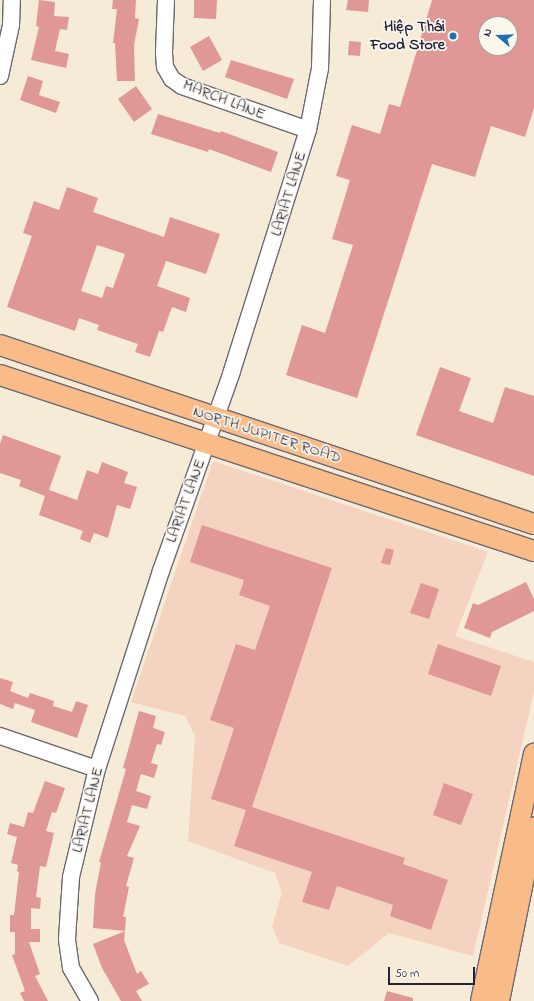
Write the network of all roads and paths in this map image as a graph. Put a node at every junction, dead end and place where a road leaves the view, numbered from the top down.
1 (12, 0) edge
2 (166, 0) edge
3 (322, 0) edge
4 (0, 76) edge
5 (308, 130) junction
6 (0, 345) edge
7 (0, 375) edge
8 (215, 418) junction
9 (207, 443) junction
10 (384, 474) junction
11 (376, 499) junction
12 (534, 524) edge
13 (534, 551) edge
14 (0, 736) edge
15 (534, 755) edge
16 (97, 769) junction
17 (529, 825) edge
18 (90, 1001) edge
19 (481, 1001) edge
20 (499, 1001) edge

1 - 4 street
2 - 5 street, MARCH LANE
3 - 5 street, LARIAT LANE
5 - 8 street, LARIAT LANE
6 - 8 main road, NORTH JUPITER ROAD
7 - 9 main road, NORTH JUPITER ROAD
8 - 9 street, LARIAT LANE
8 - 10 main road, NORTH JUPITER ROAD
9 - 11 main road, NORTH JUPITER ROAD
9 - 16 street, LARIAT LANE
10 - 11 main road
10 - 12 main road, NORTH JUPITER ROAD
11 - 13 main road, NORTH JUPITER ROAD
14 - 16 street
15 - 17 main road
16 - 18 street, LARIAT LANE
17 - 19 main road
17 - 20 main road

